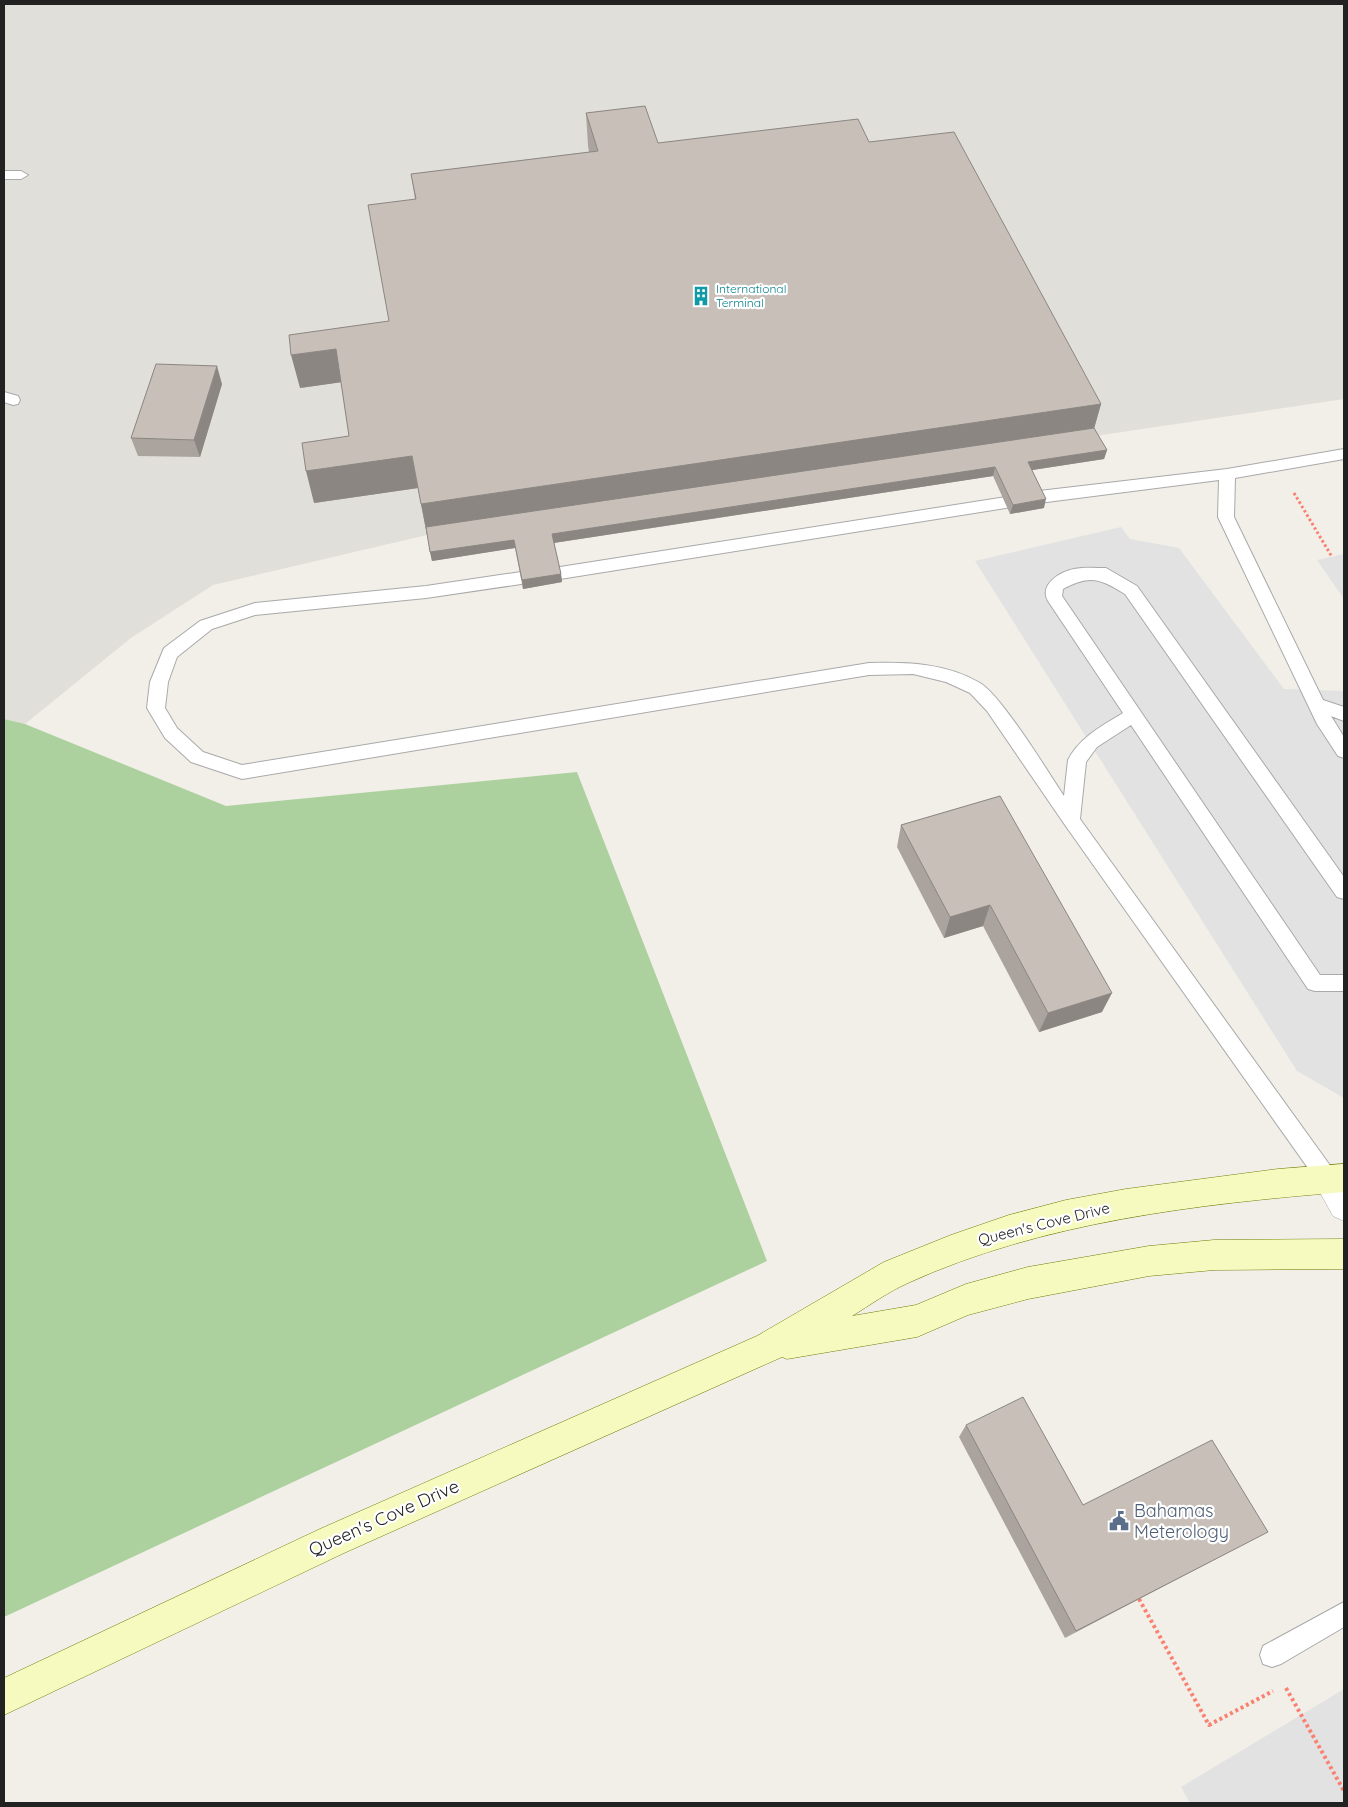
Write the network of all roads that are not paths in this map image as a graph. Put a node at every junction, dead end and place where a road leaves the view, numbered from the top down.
1 (4, 175) edge
2 (20, 175) dead end
3 (1344, 454) edge
4 (1227, 474) junction
5 (1039, 497) edge
6 (1006, 503) edge
7 (560, 573) edge
8 (521, 578) edge
9 (1317, 705) junction
10 (1135, 714) junction
11 (1344, 714) edge
12 (1344, 751) edge
13 (1072, 820) junction
14 (1344, 891) edge
15 (1344, 983) edge
16 (1336, 1178) edge
17 (1344, 1206) edge
18 (1344, 1254) edge
19 (768, 1347) junction
20 (1344, 1614) edge
21 (1272, 1655) dead end
22 (4, 1697) edge

1 - 2 lane
3 - 4 lane
4 - 5 lane
4 - 9 lane
6 - 7 lane
8 - 13 lane
9 - 11 lane
9 - 12 lane
10 - 13 lane
10 - 14 lane
10 - 15 lane
13 - 16 lane
16 - 17 street
16 - 19 street, Queen's Cove Drive
18 - 19 street, Queen's Cove Drive
19 - 22 street, Queen's Cove Drive
20 - 21 lane

